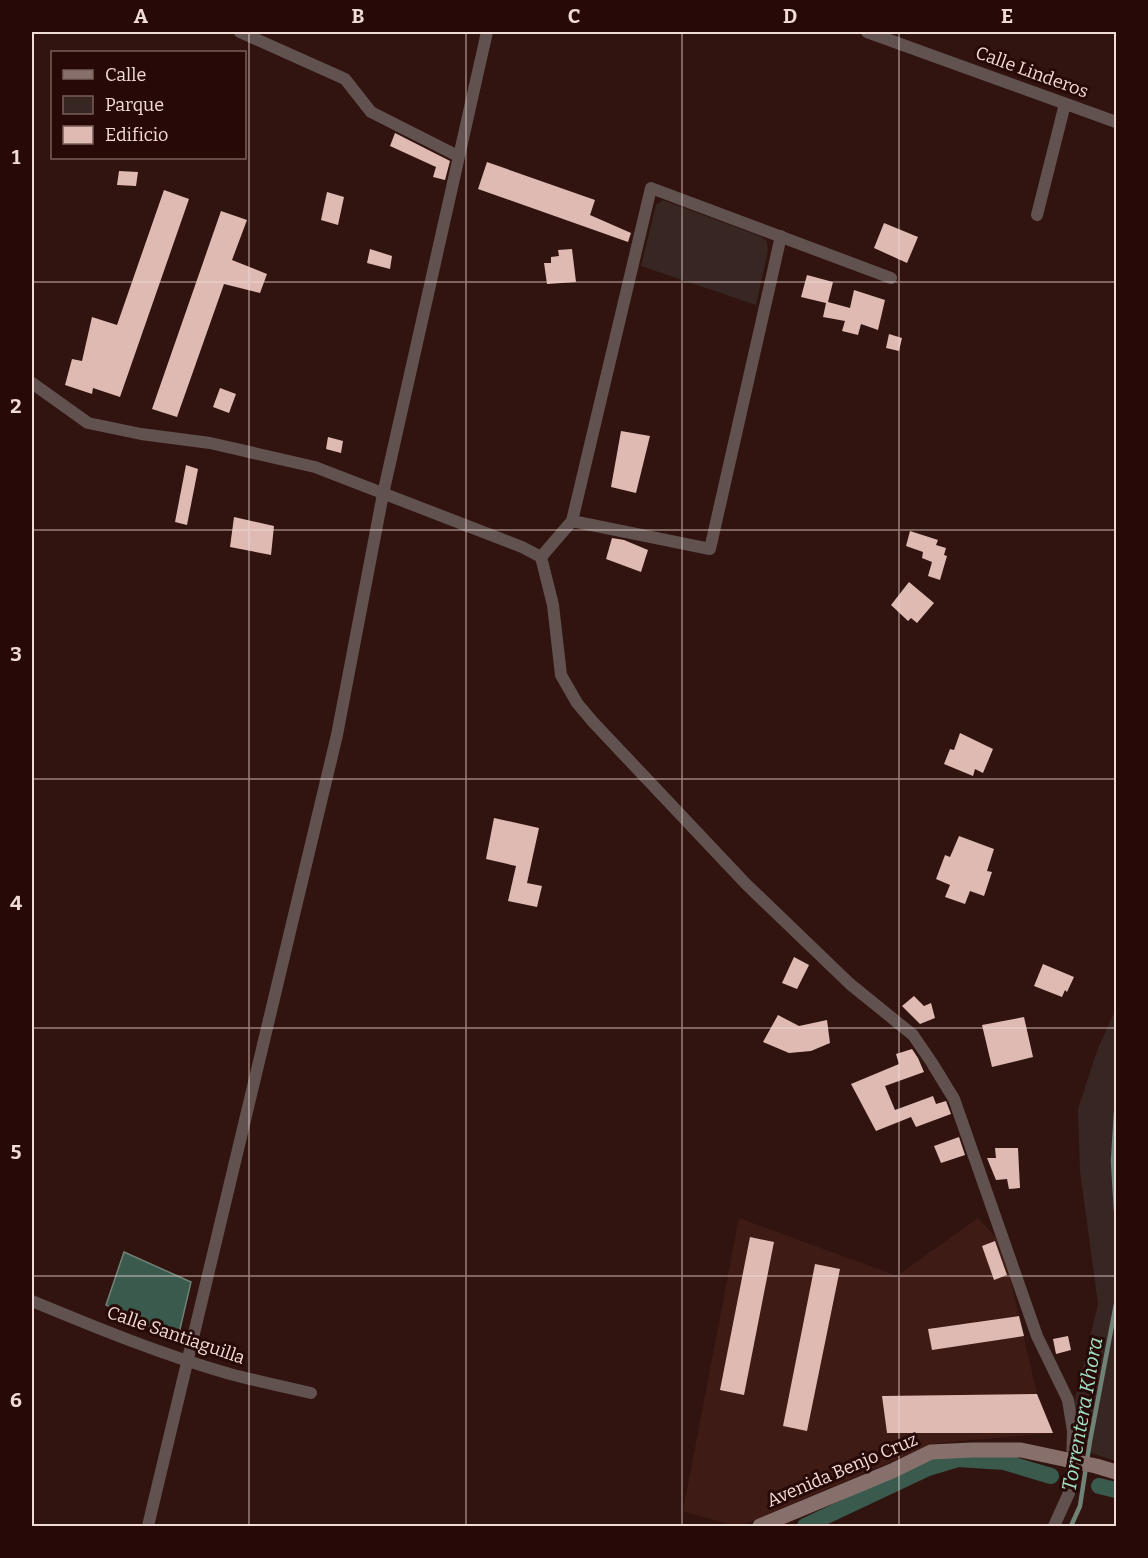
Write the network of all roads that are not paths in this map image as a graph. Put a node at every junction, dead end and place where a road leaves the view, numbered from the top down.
1 (240, 32) edge
2 (487, 32) edge
3 (867, 32) edge
4 (1065, 104) junction
5 (1116, 122) edge
6 (458, 156) junction
7 (1037, 215) dead end
8 (781, 236) junction
9 (891, 278) dead end
10 (32, 384) edge
11 (383, 494) junction
12 (572, 521) junction
13 (542, 557) junction
14 (32, 1301) edge
15 (188, 1360) junction
16 (311, 1393) dead end
17 (1081, 1465) junction
18 (1116, 1472) edge
19 (148, 1527) edge
20 (760, 1527) edge
21 (1054, 1527) edge

1 - 6 street
2 - 6 street
3 - 4 street, Calle Linderos
4 - 5 street, Calle Linderos
4 - 7 street
6 - 11 street
8 - 9 street
8 - 12 street
8 - 12 street
10 - 11 street
11 - 13 street
11 - 15 street
12 - 13 street
13 - 17 street
14 - 15 street, Calle Santiaguilla
15 - 16 street, Calle Santiaguilla
15 - 19 street
17 - 18 street, Avenida Benjo Cruz
17 - 20 street, Avenida Benjo Cruz
17 - 21 street

